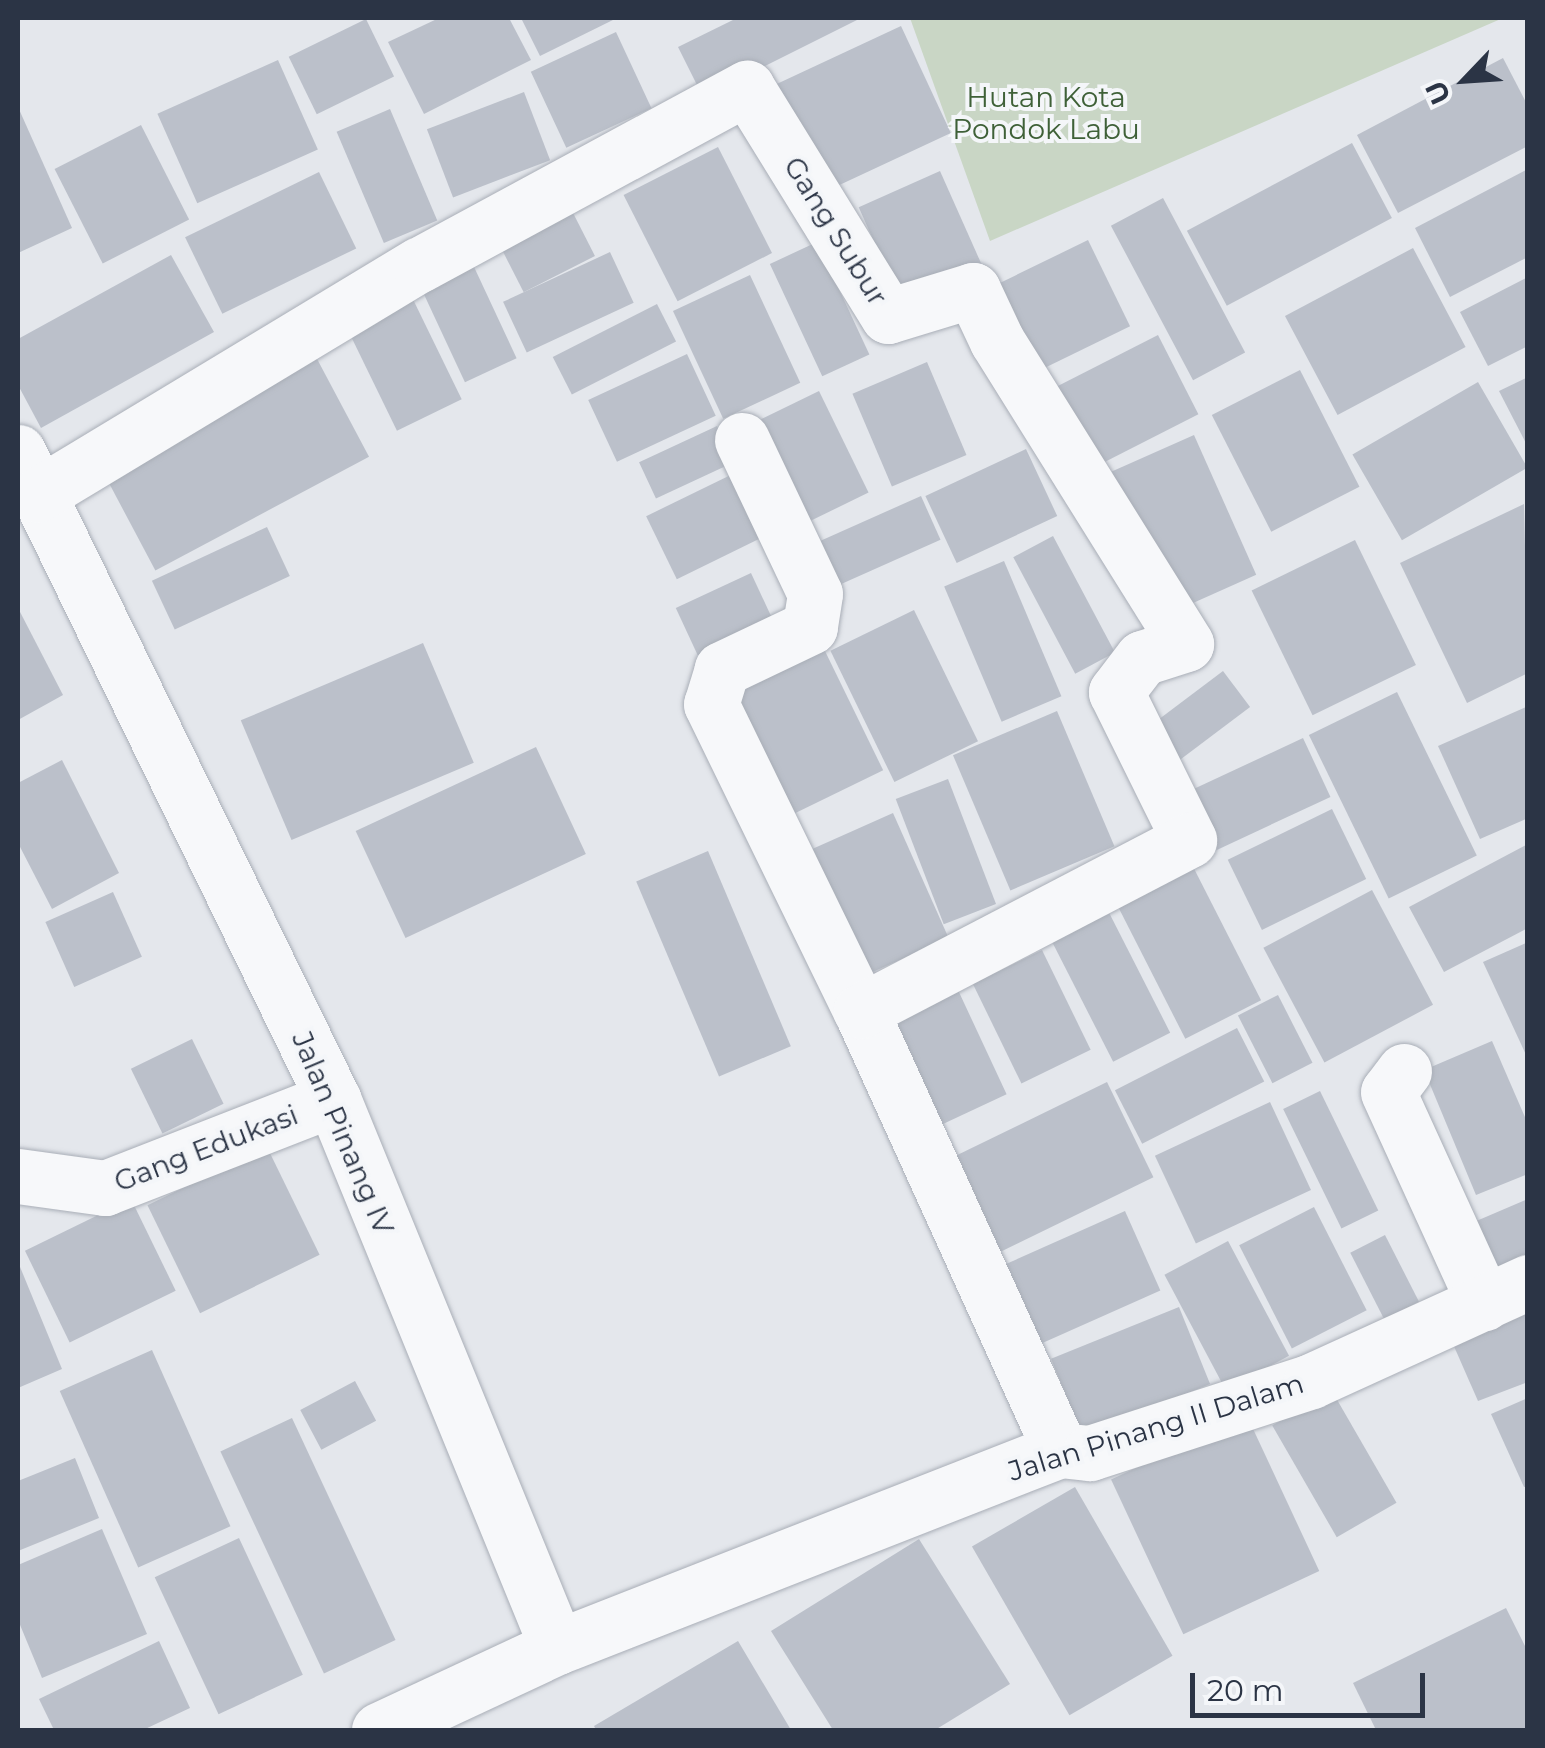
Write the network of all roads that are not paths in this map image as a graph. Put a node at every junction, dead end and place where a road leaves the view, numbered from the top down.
1 (742, 440) dead end
2 (27, 474) edge
3 (861, 1011) junction
4 (1404, 1071) dead end
5 (333, 1099) junction
6 (18, 1176) edge
7 (1506, 1293) edge
8 (1060, 1450) junction
9 (557, 1647) junction
10 (379, 1730) edge

1 - 3 street
2 - 3 street, Gang Subur
2 - 5 street, Jalan Pinang IV
3 - 8 street
4 - 7 street
5 - 6 street, Gang Edukasi
5 - 9 street, Jalan Pinang IV
7 - 8 street, Jalan Pinang II Dalam
8 - 9 street, Jalan Pinang II Dalam
9 - 10 street

